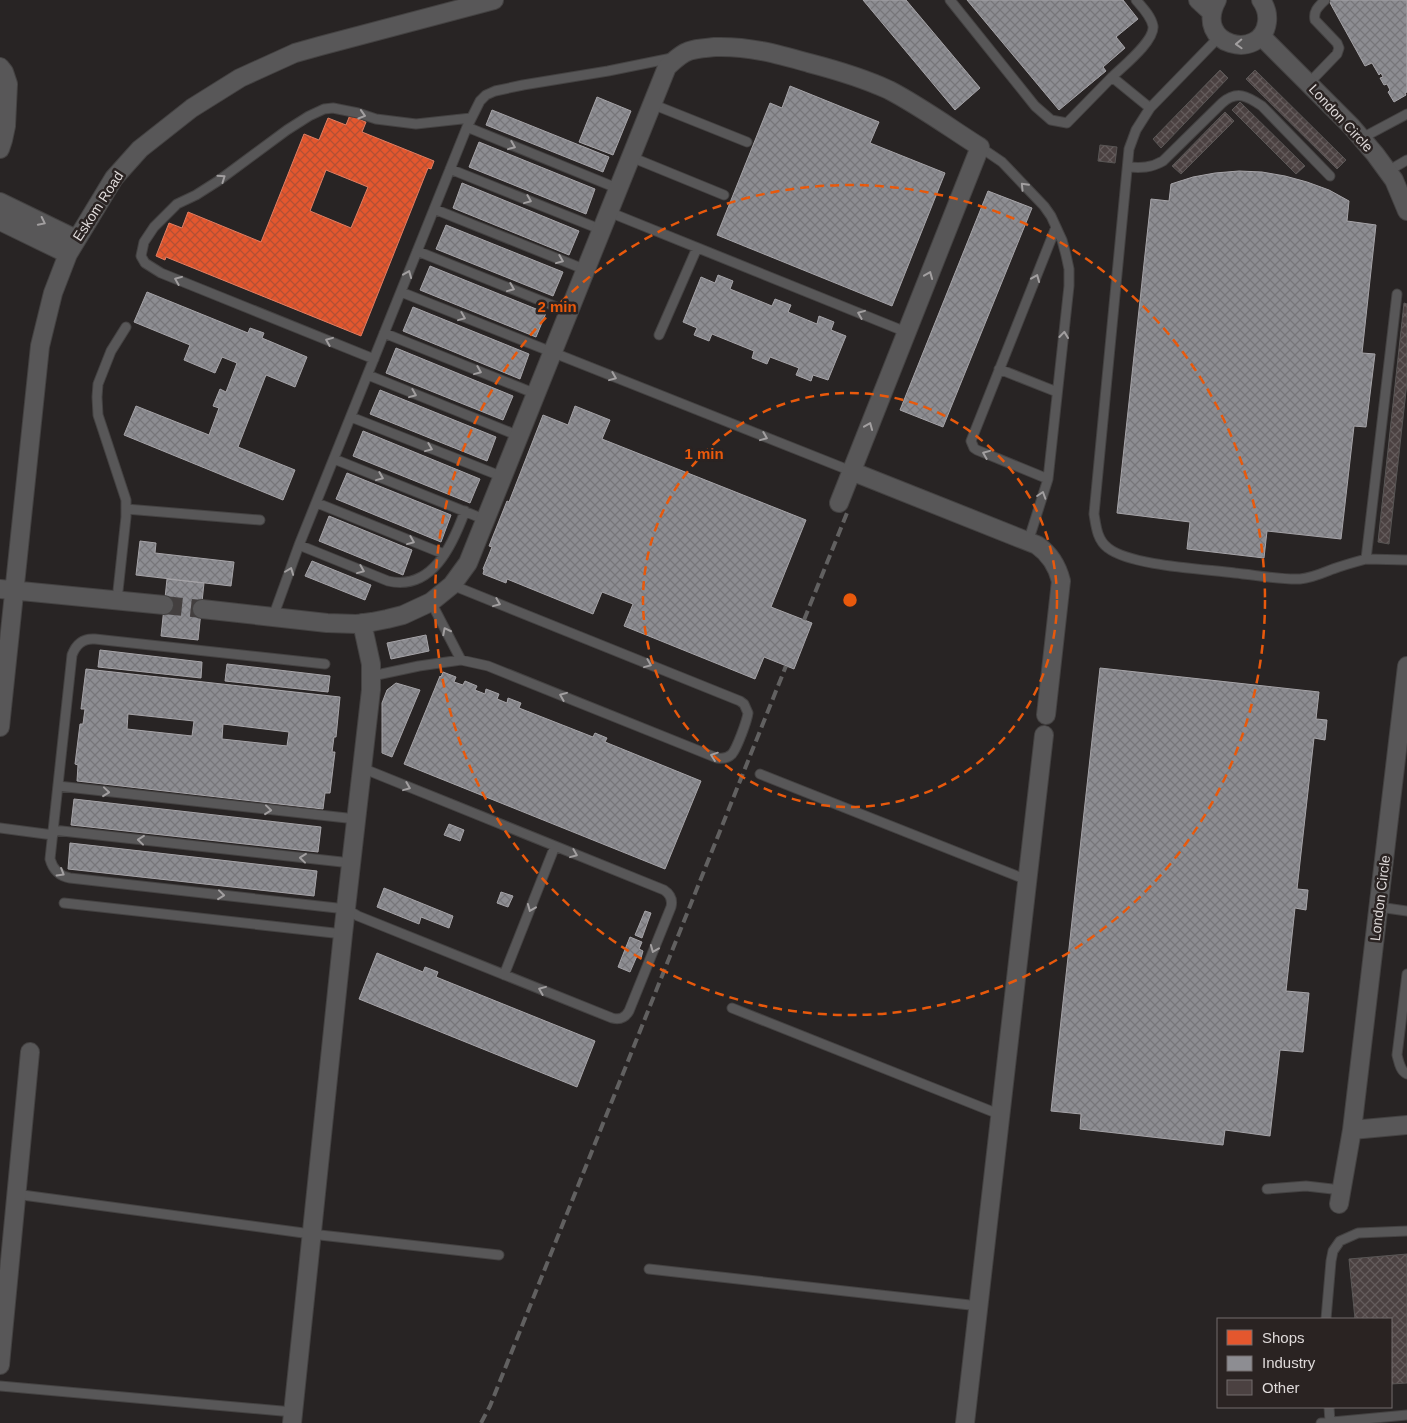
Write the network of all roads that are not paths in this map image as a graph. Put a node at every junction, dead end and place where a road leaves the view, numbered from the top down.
1 (494, 0) edge
2 (950, 0) edge
3 (1136, 0) edge
4 (1261, 0) edge
5 (1325, 0) edge
6 (1209, 4) edge
7 (1261, 36) junction
8 (1218, 37) junction
9 (678, 57) junction
10 (0, 67) edge
11 (1112, 77) junction
12 (1309, 83) junction
13 (652, 104) junction
14 (1150, 108) junction
15 (1407, 114) edge
16 (471, 118) junction
17 (467, 127) junction
18 (1362, 138) junction
19 (747, 142) dead end
20 (980, 147) junction
21 (0, 149) edge
22 (631, 157) junction
23 (1407, 160) edge
24 (1128, 167) junction
25 (450, 169) junction
26 (1388, 171) junction
27 (1330, 176) dead end
28 (619, 188) junction
29 (724, 194) dead end
30 (0, 202) edge
31 (434, 210) junction
32 (1407, 211) edge
33 (609, 212) junction
34 (0, 221) edge
35 (1056, 226) junction
36 (602, 230) junction
37 (72, 246) junction
38 (696, 248) junction
39 (417, 251) junction
40 (586, 270) junction
41 (401, 292) junction
42 (1397, 294) dead end
43 (569, 312) junction
44 (126, 327) dead end
45 (906, 332) junction
46 (384, 333) junction
47 (659, 335) dead end
48 (553, 353) junction
49 (374, 359) junction
50 (999, 369) junction
51 (368, 375) junction
52 (1057, 392) junction
53 (536, 394) junction
54 (351, 416) junction
55 (519, 436) junction
56 (334, 459) junction
57 (851, 471) junction
58 (502, 478) junction
59 (1048, 479) junction
60 (316, 503) junction
61 (839, 503) dead end
62 (126, 509) junction
63 (465, 511) junction
64 (260, 520) dead end
65 (486, 520) junction
66 (1028, 542) junction
67 (300, 546) junction
68 (444, 554) junction
69 (1366, 559) junction
70 (1407, 560) edge
71 (452, 584) junction
72 (8, 590) edge
73 (117, 600) junction
74 (431, 602) junction
75 (164, 605) tunnel mouth
76 (202, 609) tunnel mouth
77 (273, 617) junction
78 (362, 623) junction
79 (461, 660) junction
80 (325, 664) dead end
81 (1407, 666) edge
82 (372, 676) junction
83 (1405, 705) edge
84 (1046, 715) dead end
85 (0, 727) edge
86 (1044, 735) dead end
87 (362, 768) junction
88 (760, 774) dead end
89 (58, 786) junction
90 (356, 819) junction
91 (0, 828) edge
92 (53, 832) junction
93 (555, 846) junction
94 (351, 863) junction
95 (1027, 880) junction
96 (64, 903) dead end
97 (1378, 907) junction
98 (346, 909) junction
99 (1407, 911) edge
100 (343, 934) junction
101 (1407, 974) edge
102 (504, 975) junction
103 (732, 1008) dead end
104 (30, 1052) dead end
105 (1407, 1074) edge
106 (1001, 1115) junction
107 (1407, 1125) edge
108 (1352, 1130) junction
109 (1267, 1189) dead end
110 (15, 1194) junction
111 (1340, 1197) joint
112 (1407, 1231) edge
113 (311, 1234) junction
114 (500, 1255) dead end
115 (649, 1269) dead end
116 (979, 1306) junction
117 (1326, 1318) edge
118 (0, 1365) edge
119 (0, 1386) edge
120 (1329, 1408) edge
121 (1407, 1415) edge
122 (293, 1418) edge
123 (965, 1423) edge
124 (1326, 1423) edge

1 - 37 street, Eskom Road
2 - 11 lane
3 - 11 lane
4 - 7 street
5 - 12 lane
6 - 8 street
7 -> 8 street
7 - 12 street, London Circle
8 - 14 lane
9 - 13 street
9 - 16 lane
9 - 20 street
10 - 21 street
11 - 14 lane
12 - 18 street, London Circle
13 - 19 lane
13 - 22 street
14 - 24 lane
15 - 18 lane
16 - 17 lane
49 -> 16 lane
17 - 25 lane
17 -> 28 lane
18 - 26 street, London Circle
35 -> 20 lane
45 -> 20 street
22 - 28 street
22 - 29 lane
23 - 26 lane
24 - 27 lane
24 - 69 lane
25 - 31 lane
25 -> 36 lane
26 - 32 street, London Circle
28 - 33 street
30 -> 37 street
31 - 39 lane
31 -> 40 lane
33 - 36 street
33 - 38 lane
34 - 37 street
50 -> 35 lane
52 -> 35 lane
36 - 40 street
37 - 72 street, Eskom Road
45 -> 38 lane
38 - 47 lane
41 -> 39 lane
39 -> 43 lane
40 - 43 street
41 - 46 lane
41 -> 48 lane
42 - 69 lane
43 - 48 street
44 - 62 lane
57 -> 45 street
46 - 49 lane
46 -> 53 lane
48 - 53 street
48 -> 57 lane
49 - 51 lane
50 - 52 lane
59 -> 50 lane
51 - 54 lane
51 -> 55 lane
52 - 59 lane
53 - 55 street
54 - 56 lane
54 -> 58 lane
55 - 58 street
56 - 60 lane
56 -> 63 lane
57 - 61 street
57 - 66 street
58 - 65 street
66 -> 59 lane
60 - 67 lane
60 -> 68 lane
62 - 64 lane
62 - 73 lane
63 - 65 lane
63 - 68 lane
65 - 71 street
66 - 84 street
67 -> 68 lane
77 -> 67 lane
69 - 70 lane
71 - 74 street
71 -> 79 lane
72 - 73 street
72 - 85 street, Eskom Road
73 - 75 street
74 - 78 street
79 -> 74 lane
76 - 77 street
77 - 78 street
78 - 82 street
79 - 82 lane
80 - 89 lane
81 - 83 street, London Circle
82 - 87 street
83 - 97 street, London Circle
86 - 95 street
87 - 90 street
87 -> 93 lane
88 - 95 lane
89 -> 90 lane
89 - 92 lane
90 - 94 street
91 - 92 lane
94 -> 92 lane
92 -> 98 lane
93 -> 102 lane
93 -> 102 lane
94 - 98 street
95 - 106 street
96 - 100 lane
97 - 99 lane
97 - 108 street, London Circle
98 - 100 street
98 - 102 lane
100 - 113 street
101 - 105 lane
103 - 106 lane
104 - 110 street
106 - 116 street
107 - 108 street
108 - 111 street, London Circle
109 - 111 lane
110 - 113 lane
110 - 118 street
112 - 117 lane
113 - 114 lane
113 - 122 street
115 - 116 lane
116 - 123 street
119 - 122 lane
120 - 124 lane
121 - 124 lane

